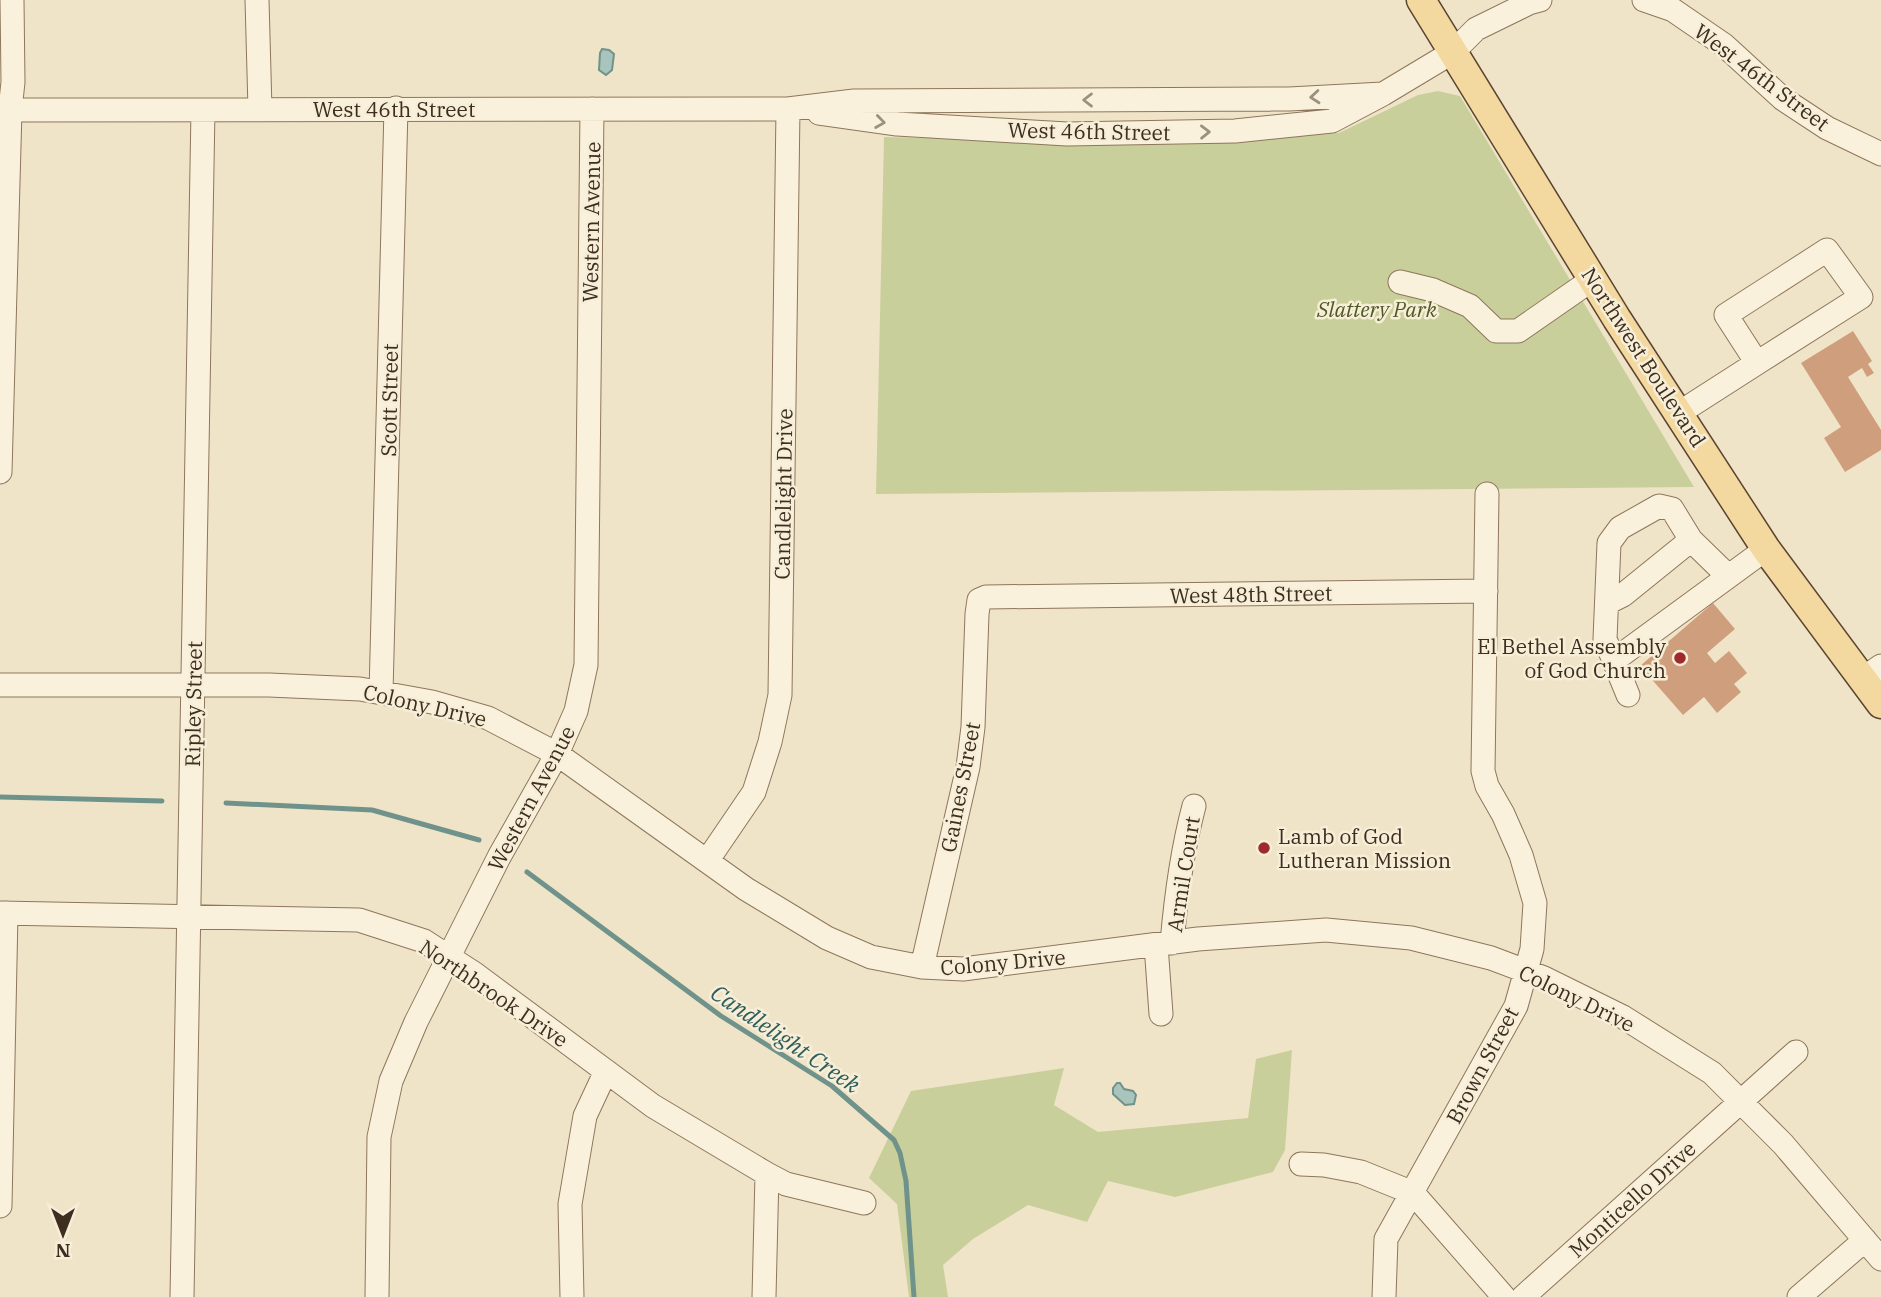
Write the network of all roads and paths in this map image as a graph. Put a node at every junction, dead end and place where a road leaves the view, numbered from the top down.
1 (12, 0) edge
2 (257, 0) edge
3 (1421, 0) edge
4 (1540, 0) edge
5 (1644, 0) edge
6 (1675, 5) edge
7 (1453, 52) junction
8 (1383, 94) junction
9 (396, 108) junction
10 (260, 109) junction
11 (592, 109) junction
12 (788, 109) junction
13 (5, 110) edge
14 (203, 110) junction
15 (1881, 154) edge
16 (1592, 279) junction
17 (1400, 282) dead end
18 (1757, 363) junction
19 (1679, 413) junction
20 (0, 472) edge
21 (1487, 494) dead end
22 (1691, 540) junction
23 (1766, 548) junction
24 (1728, 576) junction
25 (1486, 591) junction
26 (1016, 597) joint
27 (1607, 603) junction
28 (1613, 661) junction
29 (1871, 673) edge
30 (0, 685) edge
31 (194, 685) junction
32 (381, 693) junction
33 (1628, 695) dead end
34 (1881, 704) edge
35 (557, 754) junction
36 (1194, 806) dead end
37 (707, 861) junction
38 (3, 913) edge
39 (190, 916) junction
40 (1164, 944) junction
41 (449, 957) junction
42 (922, 967) junction
43 (1526, 971) junction
44 (1161, 1014) dead end
45 (1796, 1052) dead end
46 (606, 1071) junction
47 (1741, 1102) junction
48 (1300, 1164) dead end
49 (767, 1174) junction
50 (1413, 1193) junction
51 (864, 1203) dead end
52 (0, 1206) edge
53 (1865, 1240) junction
54 (1881, 1259) edge
55 (182, 1297) edge
56 (377, 1297) edge
57 (572, 1297) edge
58 (764, 1297) edge
59 (1384, 1297) edge
60 (1504, 1297) edge
61 (1523, 1297) edge
62 (1799, 1297) edge

1 - 13 street
2 - 10 street
3 - 7 main road, Northwest Boulevard
4 - 7 street, West 46th Street
5 - 6 street, West 46th Street
6 - 15 street, West 46th Street
7 - 8 street, West 46th Street
7 - 16 main road, Northwest Boulevard
8 -> 12 street, West 46th Street
12 -> 8 street, West 46th Street
9 - 10 street, West 46th Street
9 - 11 street, West 46th Street
9 - 32 street, Scott Street
10 - 14 street, West 46th Street
11 - 12 street, West 46th Street
11 - 35 street, Western Avenue
12 - 37 street, Candlelight Drive
13 - 14 street, West 46th Street
13 - 20 street
14 - 31 street, Ripley Street
16 - 17 street
16 - 19 main road, Northwest Boulevard
18 - 18 street
18 - 19 street
19 - 23 main road, Northwest Boulevard
21 - 25 street, Brown Street
22 - 24 street
22 - 27 street
22 - 27 street
23 - 24 street
23 - 29 main road, Northwest Boulevard
24 - 28 street
25 - 26 street, West 48th Street
25 - 43 street, Brown Street
26 - 42 street, Gaines Street
27 - 28 street
28 - 33 street
29 - 34 main road, Northwest Boulevard
30 - 31 street, Colony Drive
31 - 32 street, Colony Drive
31 - 39 street, Ripley Street
32 - 35 street, Colony Drive
35 - 37 street, Colony Drive
35 - 41 street, Western Avenue
36 - 40 street, Armil Court
37 - 42 street, Colony Drive
38 - 39 street, Northbrook Drive
38 - 52 street
39 - 41 street, Northbrook Drive
39 - 55 street, Ripley Street
40 - 42 street, Colony Drive
40 - 43 street, Colony Drive
40 - 44 street, Armil Court
41 - 46 street, Northbrook Drive
41 - 56 street, Western Avenue
43 - 47 street, Colony Drive
43 - 50 street, Brown Street
45 - 47 street, Monticello Drive
46 - 49 street, Northbrook Drive
46 - 57 street
47 - 53 street, Colony Drive
47 - 61 street, Monticello Drive
48 - 50 street
49 - 51 street, Northbrook Drive
49 - 58 street
50 - 59 street, Brown Street
50 - 60 street
53 - 54 street, Colony Drive
53 - 62 street

